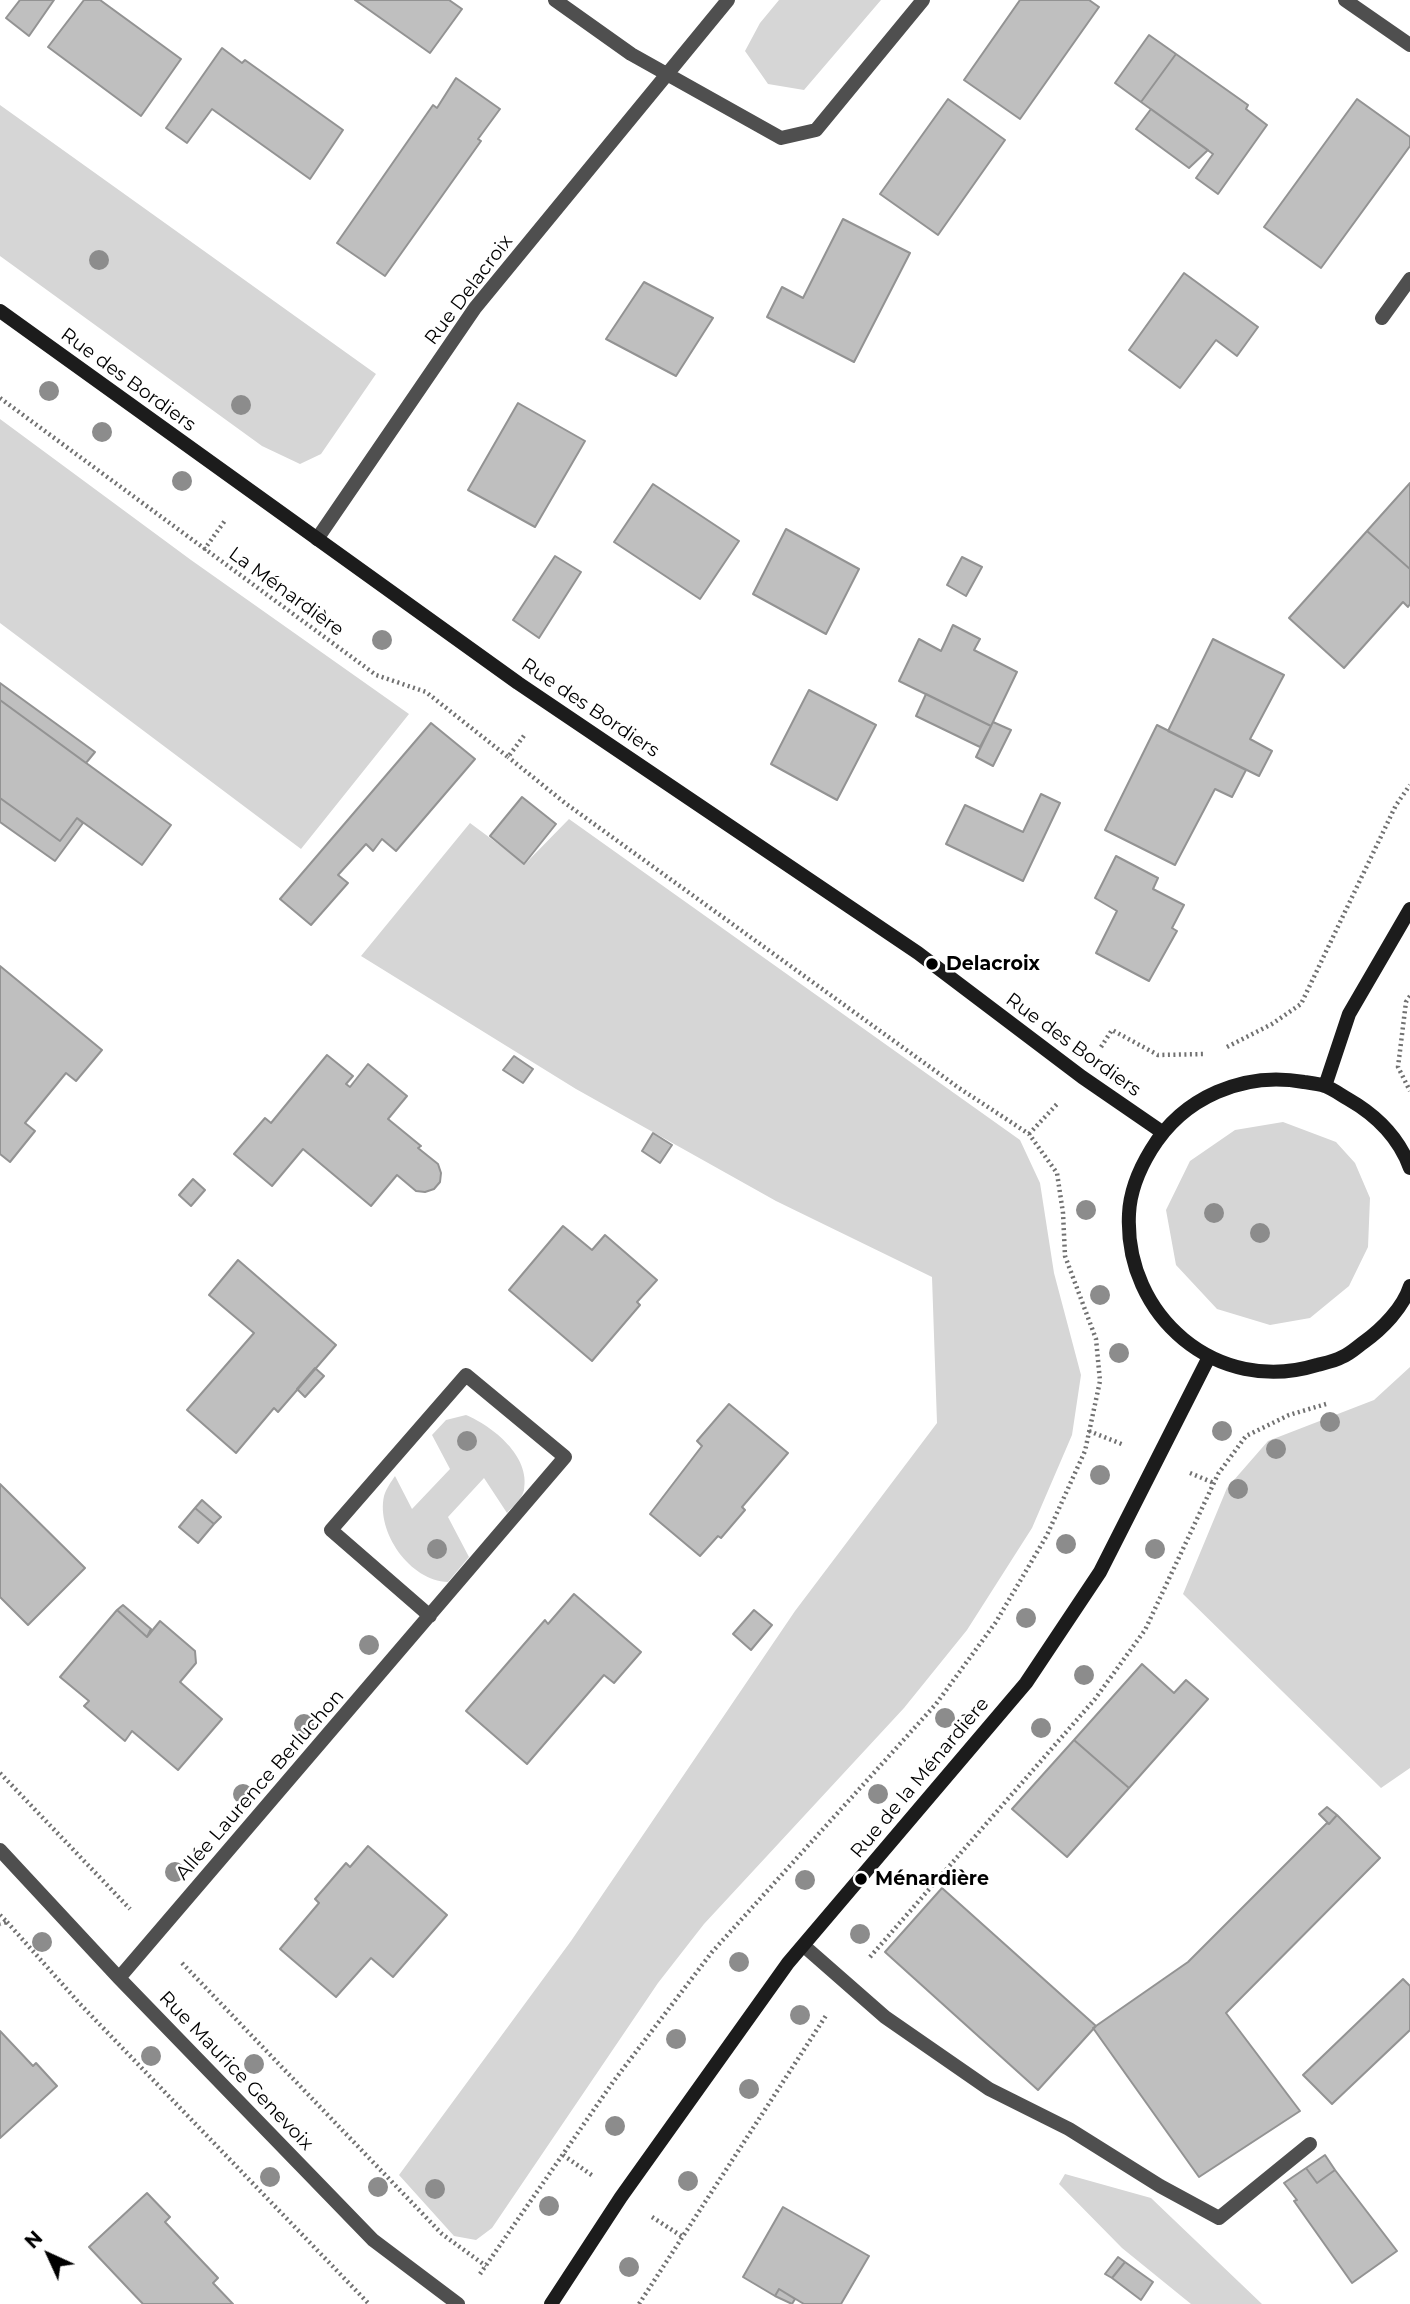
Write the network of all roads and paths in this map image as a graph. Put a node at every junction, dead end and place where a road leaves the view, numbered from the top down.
1 (555, 0) edge
2 (728, 0) edge
3 (923, 0) edge
4 (1345, 0) edge
5 (1410, 45) edge
6 (667, 75) junction
7 (1410, 279) edge
8 (0, 312) edge
9 (1382, 318) dead end
10 (0, 398) edge
11 (317, 539) junction
12 (548, 703) junction
13 (508, 757) junction
14 (1410, 785) edge
15 (1410, 909) edge
16 (1410, 996) edge
17 (1112, 1030) dead end
18 (1225, 1048) dead end
19 (1213, 1054) dead end
20 (1325, 1086) junction
21 (1410, 1091) edge
22 (1162, 1132) junction
23 (1410, 1168) edge
24 (1410, 1286) edge
25 (1209, 1357) junction
26 (1328, 1404) dead end
27 (430, 1616) junction
28 (0, 1773) edge
29 (0, 1850) edge
30 (0, 1915) edge
31 (7, 1922) junction
32 (0, 1924) edge
33 (156, 1936) junction
34 (804, 1946) junction
35 (119, 1978) junction
36 (847, 1983) junction
37 (1310, 2144) dead end
38 (485, 2266) junction
39 (479, 2276) dead end
40 (369, 2304) edge
41 (458, 2304) edge
42 (551, 2304) edge
43 (639, 2304) edge

1 - 6 street
2 - 6 street, Rue Delacroix
3 - 6 street
4 - 5 street
6 - 11 street, Rue Delacroix
7 - 9 street
8 - 11 main road, Rue des Bordiers
10 - 13 path, La Ménardière
11 - 12 main road, Rue des Bordiers
12 - 13 path
12 - 22 main road, Rue des Bordiers
13 - 38 path, La Ménardière
14 - 18 path
15 - 20 main road
16 - 21 path
17 - 19 path
20 - 22 main road
20 - 23 main road
22 - 25 main road
24 - 25 main road
25 - 34 main road, Rue de la Ménardière
26 - 36 path
27 - 27 street, Allée Laurence Berluchon
27 - 33 street, Allée Laurence Berluchon
28 - 33 path
29 - 35 street, Rue Maurice Genevoix
30 - 31 path
31 - 32 path
31 - 40 path
33 - 35 street, Allée Laurence Berluchon
33 - 38 path
34 - 36 street
34 - 42 main road, Rue de la Ménardière
35 - 41 street, Rue Maurice Genevoix
36 - 37 street
36 - 43 path
38 - 39 path, La Ménardière

